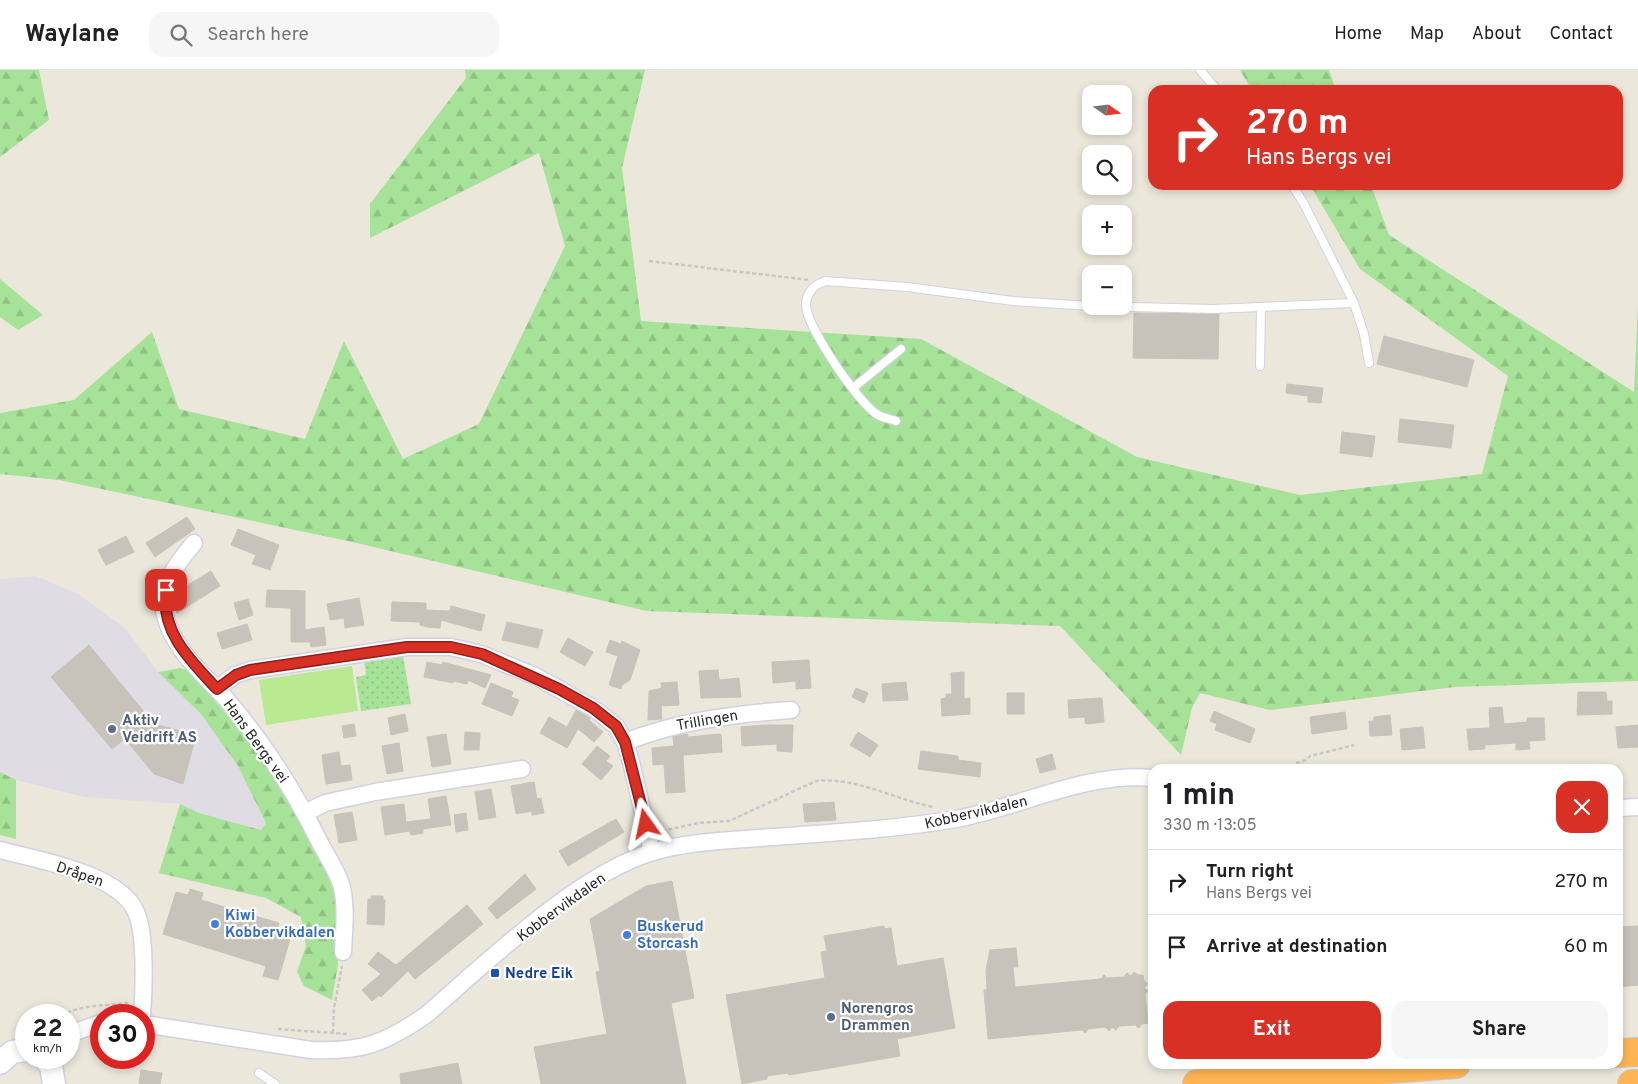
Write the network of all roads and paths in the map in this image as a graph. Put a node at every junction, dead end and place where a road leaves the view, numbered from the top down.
1 (1200, 70) edge
2 (1213, 85) edge
3 (1295, 190) edge
4 (649, 261) dead end
5 (826, 281) junction
6 (1354, 303) junction
7 (1082, 305) edge
8 (1132, 308) edge
9 (1261, 308) junction
10 (901, 349) dead end
11 (1369, 363) dead end
12 (1260, 366) dead end
13 (853, 388) junction
14 (896, 421) dead end
15 (194, 543) dead end
16 (217, 689) junction
17 (791, 710) dead end
18 (625, 742) junction
19 (1354, 745) dead end
20 (1331, 746) dead end
21 (1331, 751) junction
22 (1296, 763) dead end
23 (522, 769) dead end
24 (1148, 773) edge
25 (1638, 807) edge
26 (939, 808) dead end
27 (1623, 808) edge
28 (306, 814) junction
29 (659, 832) dead end
30 (0, 850) edge
31 (652, 852) junction
32 (343, 952) joint
33 (128, 1003) dead end
34 (142, 1004) edge
35 (80, 1007) edge
36 (155, 1026) edge
37 (271, 1028) dead end
38 (333, 1033) junction
39 (352, 1038) dead end
40 (15, 1052) edge
41 (1638, 1052) edge
42 (1623, 1053) edge
43 (0, 1062) edge
44 (1392, 1069) edge
45 (259, 1074) dead end
46 (275, 1084) edge
47 (1198, 1084) edge
48 (1632, 1084) edge
49 (1638, 1084) edge

1 - 2 lane
3 - 6 lane
4 - 5 path
5 - 7 lane
5 - 13 lane
6 - 9 lane
6 - 11 lane
8 - 9 lane
9 - 12 lane
10 - 13 lane
13 - 14 lane
15 - 16 street, Hans Bergs vei
16 - 18 street
16 - 28 street, Hans Bergs vei
17 - 18 street, Trillingen
18 - 31 street
19 - 21 path
20 - 21 path
21 - 22 path
23 - 28 street
24 - 31 street, Kobbervikdalen
25 - 27 street
26 - 29 path
28 - 32 street, Hans Bergs vei
30 - 34 street, Dråpen
31 - 36 street, Kobbervikdalen
32 - 38 path
33 - 35 path
37 - 38 path
38 - 39 path
40 - 43 main road
41 - 42 highway
44 - 47 highway
45 - 46 lane
48 - 49 highway

